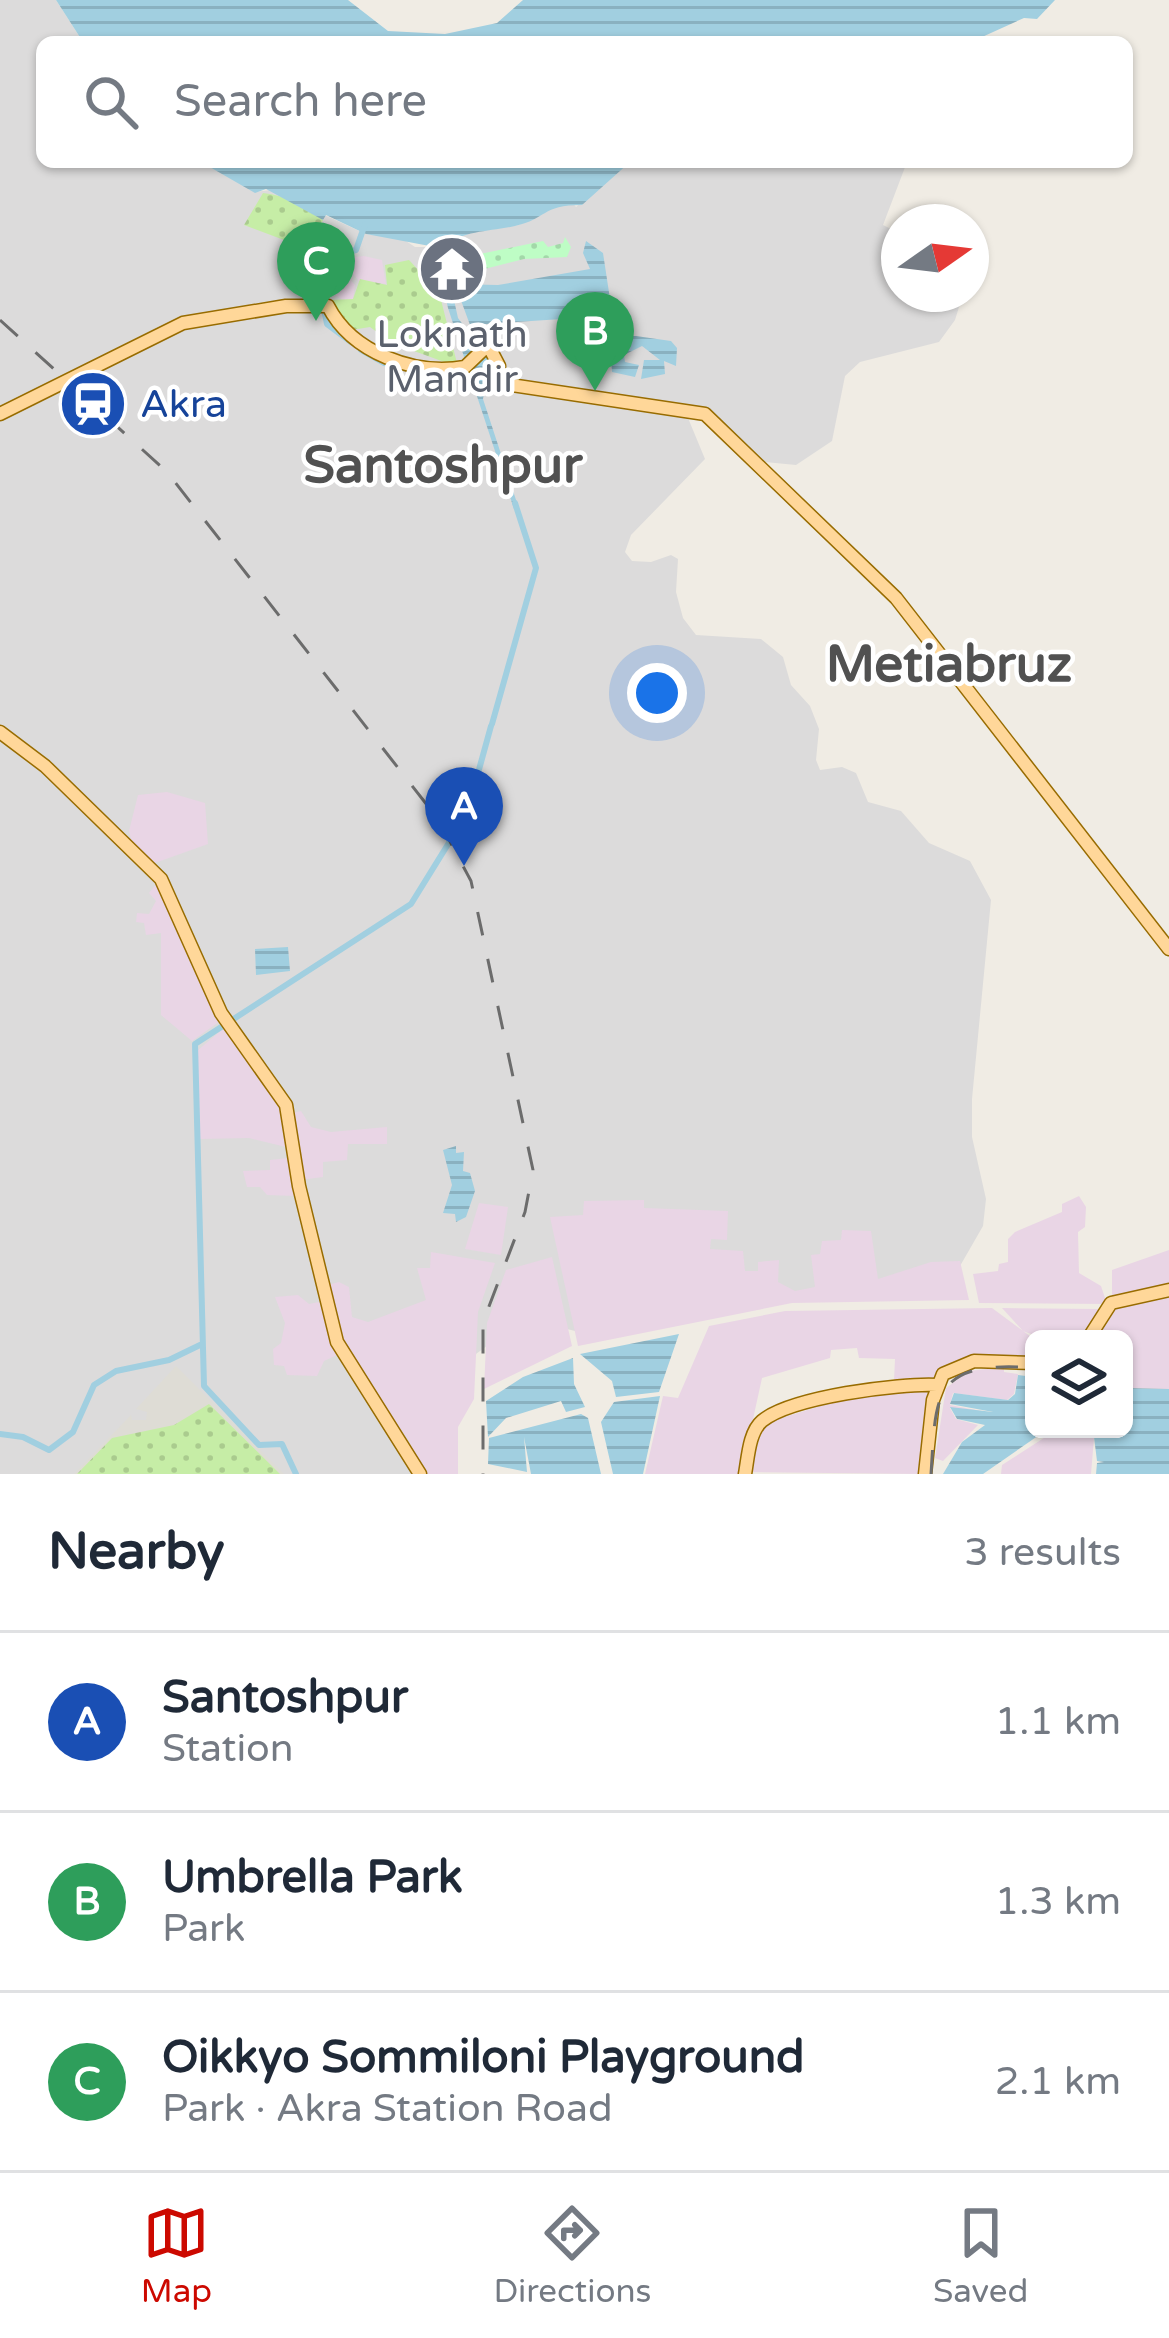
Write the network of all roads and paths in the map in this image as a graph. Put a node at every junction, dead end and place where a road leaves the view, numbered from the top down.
1 (0, 414) edge
2 (0, 732) edge
3 (1169, 949) edge
4 (1169, 1290) edge
5 (1093, 1330) edge
6 (1025, 1363) edge
7 (937, 1385) junction
8 (418, 1470) edge
9 (746, 1474) edge
10 (925, 1474) edge

1 - 3 main road
2 - 8 main road
4 - 5 main road
6 - 7 main road
7 - 9 main road
7 - 10 main road

